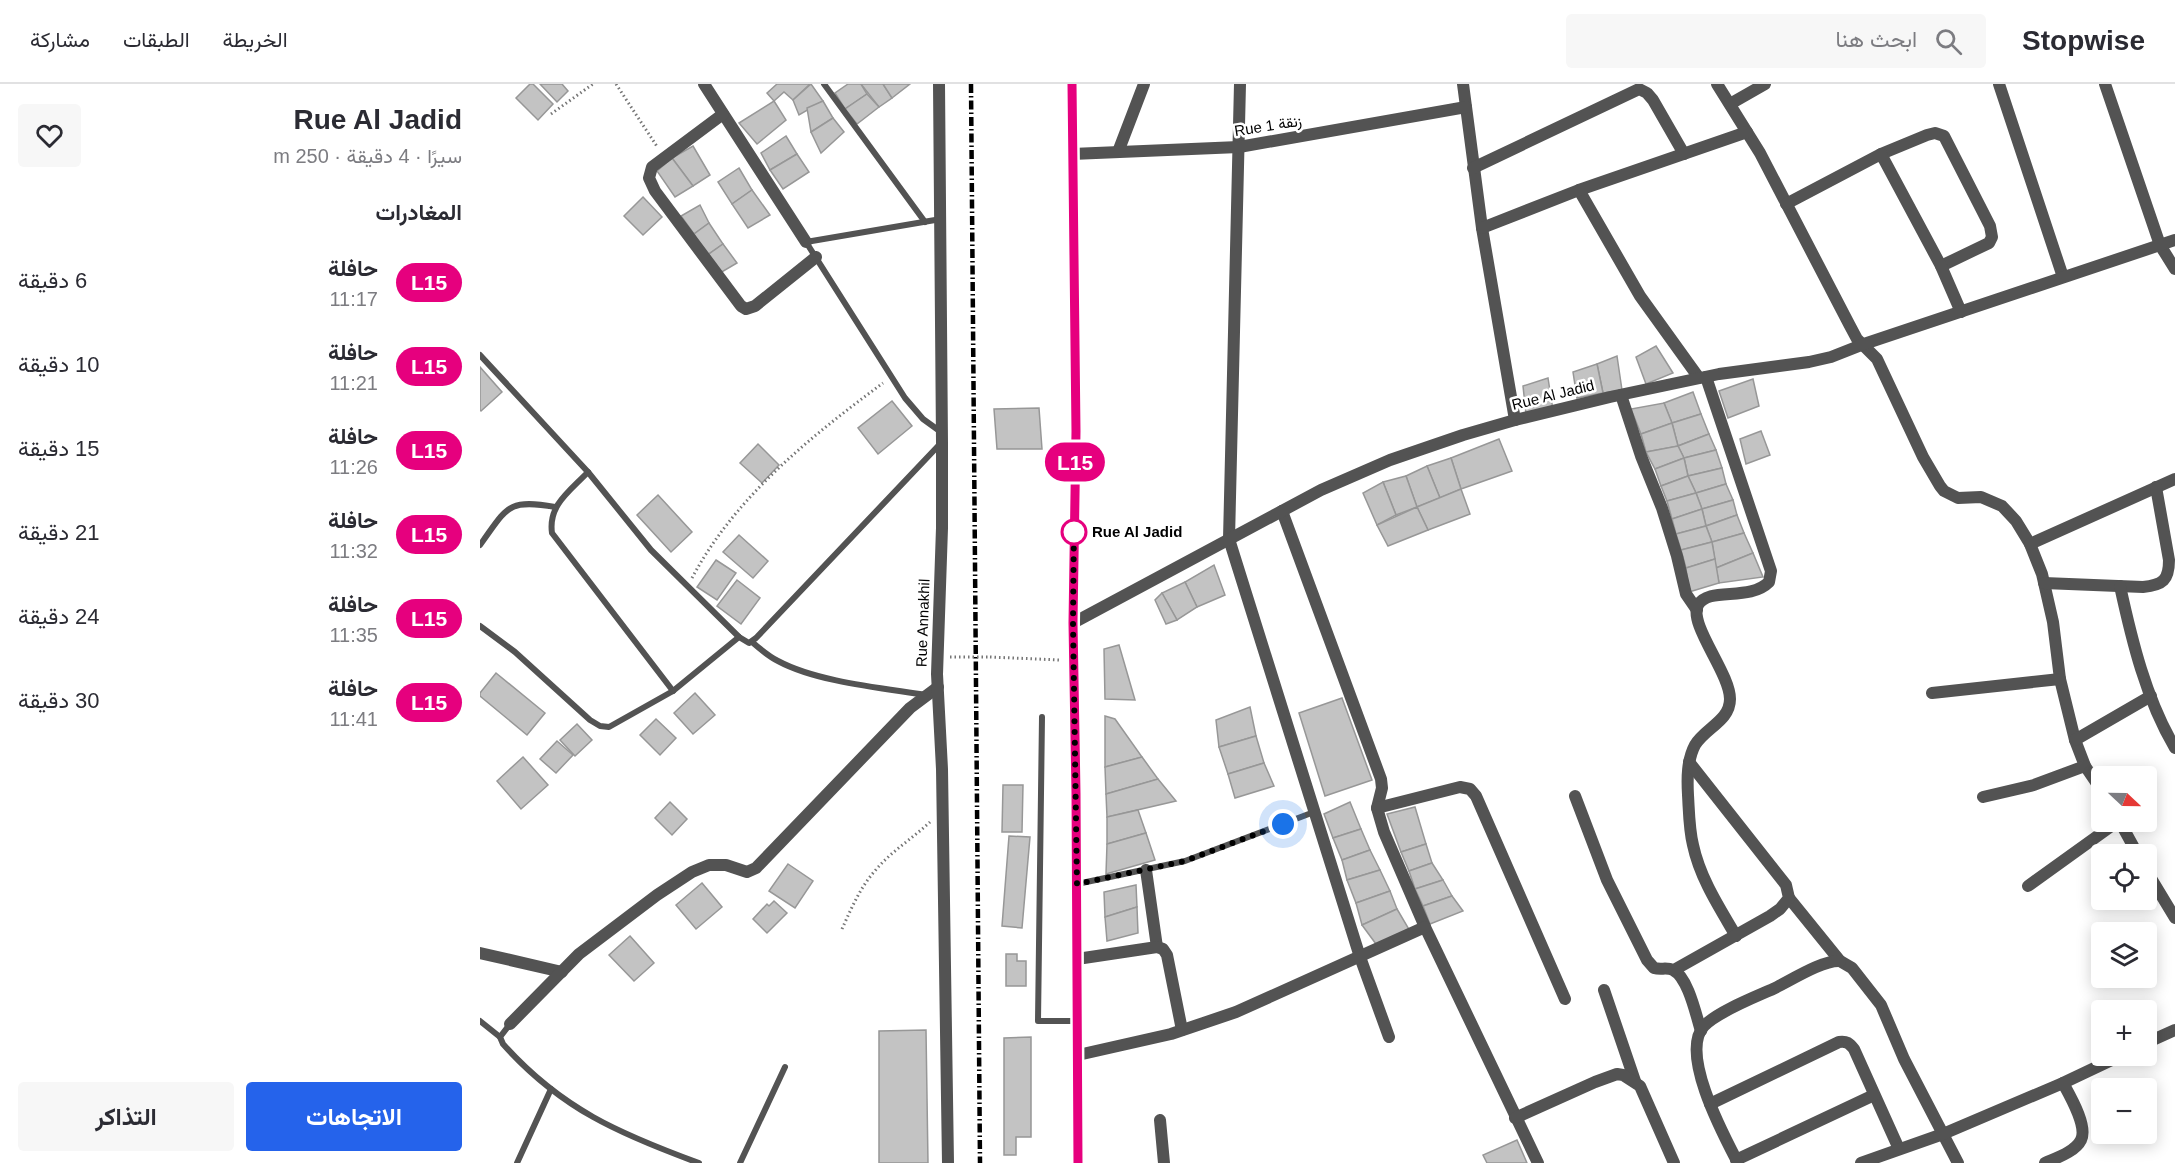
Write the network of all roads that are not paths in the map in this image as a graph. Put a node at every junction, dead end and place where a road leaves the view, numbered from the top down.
1 (704, 84) edge
2 (939, 84) edge
3 (1072, 84) edge
4 (1144, 84) edge
5 (1240, 84) edge
6 (1463, 84) edge
7 (1717, 84) edge
8 (1765, 84) edge
9 (1999, 84) edge
10 (2105, 84) edge
11 (826, 85) edge
12 (1730, 104) junction
13 (1467, 107) junction
14 (723, 114) junction
15 (1748, 132) junction
16 (1239, 147) junction
17 (1118, 152) junction
18 (1072, 154) junction
19 (1684, 154) junction
20 (1881, 154) junction
21 (1473, 168) junction
22 (1579, 190) junction
23 (1786, 204) junction
24 (941, 219) junction
25 (925, 222) junction
26 (1482, 228) junction
27 (2175, 240) edge
28 (806, 242) junction
29 (2160, 245) junction
30 (816, 257) junction
31 (1941, 266) junction
32 (2175, 269) edge
33 (2062, 277) junction
34 (1961, 312) junction
35 (1864, 344) junction
36 (480, 355) edge
37 (1703, 378) junction
38 (1621, 394) junction
39 (1515, 420) junction
40 (942, 437) junction
41 (588, 472) junction
42 (2175, 479) edge
43 (2156, 488) junction
44 (555, 507) junction
45 (1282, 511) junction
46 (1229, 539) junction
47 (2030, 544) junction
48 (480, 545) edge
49 (2043, 583) junction
50 (2120, 586) junction
51 (1697, 610) junction
52 (1073, 623) junction
53 (480, 626) edge
54 (739, 637) junction
55 (752, 642) junction
56 (2060, 679) junction
57 (938, 687) junction
58 (673, 692) junction
59 (1932, 693) dead end
60 (926, 695) junction
61 (2151, 696) junction
62 (1042, 717) dead end
63 (2171, 731) edge
64 (2075, 740) junction
65 (2175, 748) edge
66 (1689, 762) junction
67 (2085, 766) junction
68 (2091, 775) edge
69 (1575, 796) dead end
70 (1983, 797) dead end
71 (1377, 808) junction
72 (1315, 812) junction
73 (2105, 832) edge
74 (1146, 870) junction
75 (1077, 884) junction
76 (2028, 886) dead end
77 (2157, 888) edge
78 (1789, 898) junction
79 (2175, 918) edge
80 (1425, 927) junction
81 (1736, 936) junction
82 (1157, 947) junction
83 (480, 952) edge
84 (1360, 957) junction
85 (1077, 959) junction
86 (1840, 961) junction
87 (1674, 970) junction
88 (562, 972) junction
89 (1604, 990) dead end
90 (1565, 999) dead end
91 (480, 1021) edge
92 (1078, 1021) junction
93 (510, 1024) joint
94 (1182, 1030) junction
95 (1701, 1030) junction
96 (2175, 1030) edge
97 (500, 1036) junction
98 (1389, 1037) dead end
99 (2157, 1038) edge
100 (1078, 1055) junction
101 (2099, 1066) edge
102 (785, 1067) dead end
103 (1635, 1082) junction
104 (2063, 1083) junction
105 (550, 1089) junction
106 (1874, 1095) junction
107 (1710, 1104) junction
108 (1515, 1118) junction
109 (1160, 1120) dead end
110 (1943, 1134) junction
111 (1899, 1149) junction
112 (1737, 1161) edge
113 (517, 1163) edge
114 (699, 1163) edge
115 (740, 1163) edge
116 (948, 1163) edge
117 (1078, 1163) edge
118 (1164, 1163) edge
119 (1538, 1163) edge
120 (1674, 1163) edge
121 (1861, 1163) edge
122 (1958, 1163) edge
123 (2045, 1163) edge

1 - 14 street
2 - 24 street, Rue Annakhil
3 - 18 main road
4 - 17 street
5 - 16 street
6 - 13 street
7 - 12 street
8 - 12 street
9 - 33 street
10 - 29 street
11 - 25 lane
12 - 15 street
13 - 16 street, Rue 1 زنقة
13 - 21 street
14 - 28 street
14 - 30 street
15 - 19 street
15 - 23 street
16 - 17 street, Rue 1 زنقة
16 - 46 street
17 - 18 street, Rue 1 زنقة
18 - 52 main road
19 - 21 street
19 - 22 street
20 - 23 street
20 - 31 street
20 - 31 street
21 - 26 street
22 - 26 street
22 - 37 street
23 - 35 street
24 - 25 lane
24 - 40 street, Rue Annakhil
25 - 28 lane
26 - 39 street
27 - 29 street, Rue Al Jadid
28 - 30 lane
29 - 32 street
29 - 33 street, Rue Al Jadid
30 - 40 lane
31 - 34 street
33 - 34 street, Rue Al Jadid
34 - 35 street, Rue Al Jadid
35 - 37 street, Rue Al Jadid
35 - 47 street
36 - 41 lane
37 - 38 street, Rue Al Jadid
37 - 51 street
38 - 39 street, Rue Al Jadid
38 - 51 street
39 - 45 street, Rue Al Jadid
40 - 55 lane
40 - 57 street, Rue Annakhil
41 - 44 lane
41 - 54 lane
42 - 43 street
43 - 47 street
43 - 50 street
44 - 48 lane
44 - 58 lane
45 - 46 street, Rue Al Jadid
45 - 71 street
46 - 52 street, Rue Al Jadid
46 - 72 street
47 - 49 street
49 - 50 street
49 - 56 street
50 - 61 street
51 - 66 street
52 - 75 main road
53 - 58 lane
54 - 55 lane
54 - 58 lane
55 - 60 lane
56 - 59 street
56 - 64 street
57 - 60 street
57 - 116 street, Rue Annakhil
60 - 88 street
61 - 63 street
61 - 64 street
62 - 92 lane
63 - 65 street
64 - 67 street
66 - 78 street
66 - 81 street
67 - 68 street
67 - 70 street
69 - 87 street
71 - 80 street
71 - 90 street
72 - 74 lane
72 - 84 street
73 - 76 street
74 - 75 lane
74 - 82 street
75 - 85 main road
77 - 79 street
78 - 81 street
78 - 86 street
80 - 84 street
80 - 108 street
81 - 87 street
82 - 85 street
82 - 94 street
83 - 88 street
84 - 94 street
84 - 98 street
85 - 92 main road
86 - 95 street
86 - 110 street
87 - 95 street
88 - 93 street
89 - 103 street
91 - 97 lane
92 - 100 main road
93 - 97 lane
94 - 100 street
95 - 107 street
96 - 99 street
97 - 105 lane
100 - 117 main road
101 - 104 street
102 - 115 lane
103 - 108 street
103 - 120 street
104 - 110 street
104 - 123 street
105 - 113 lane
105 - 114 lane
106 - 107 street
106 - 111 street
106 - 112 street
107 - 112 street
108 - 119 street
109 - 118 street
110 - 111 street
110 - 122 street
111 - 121 street

